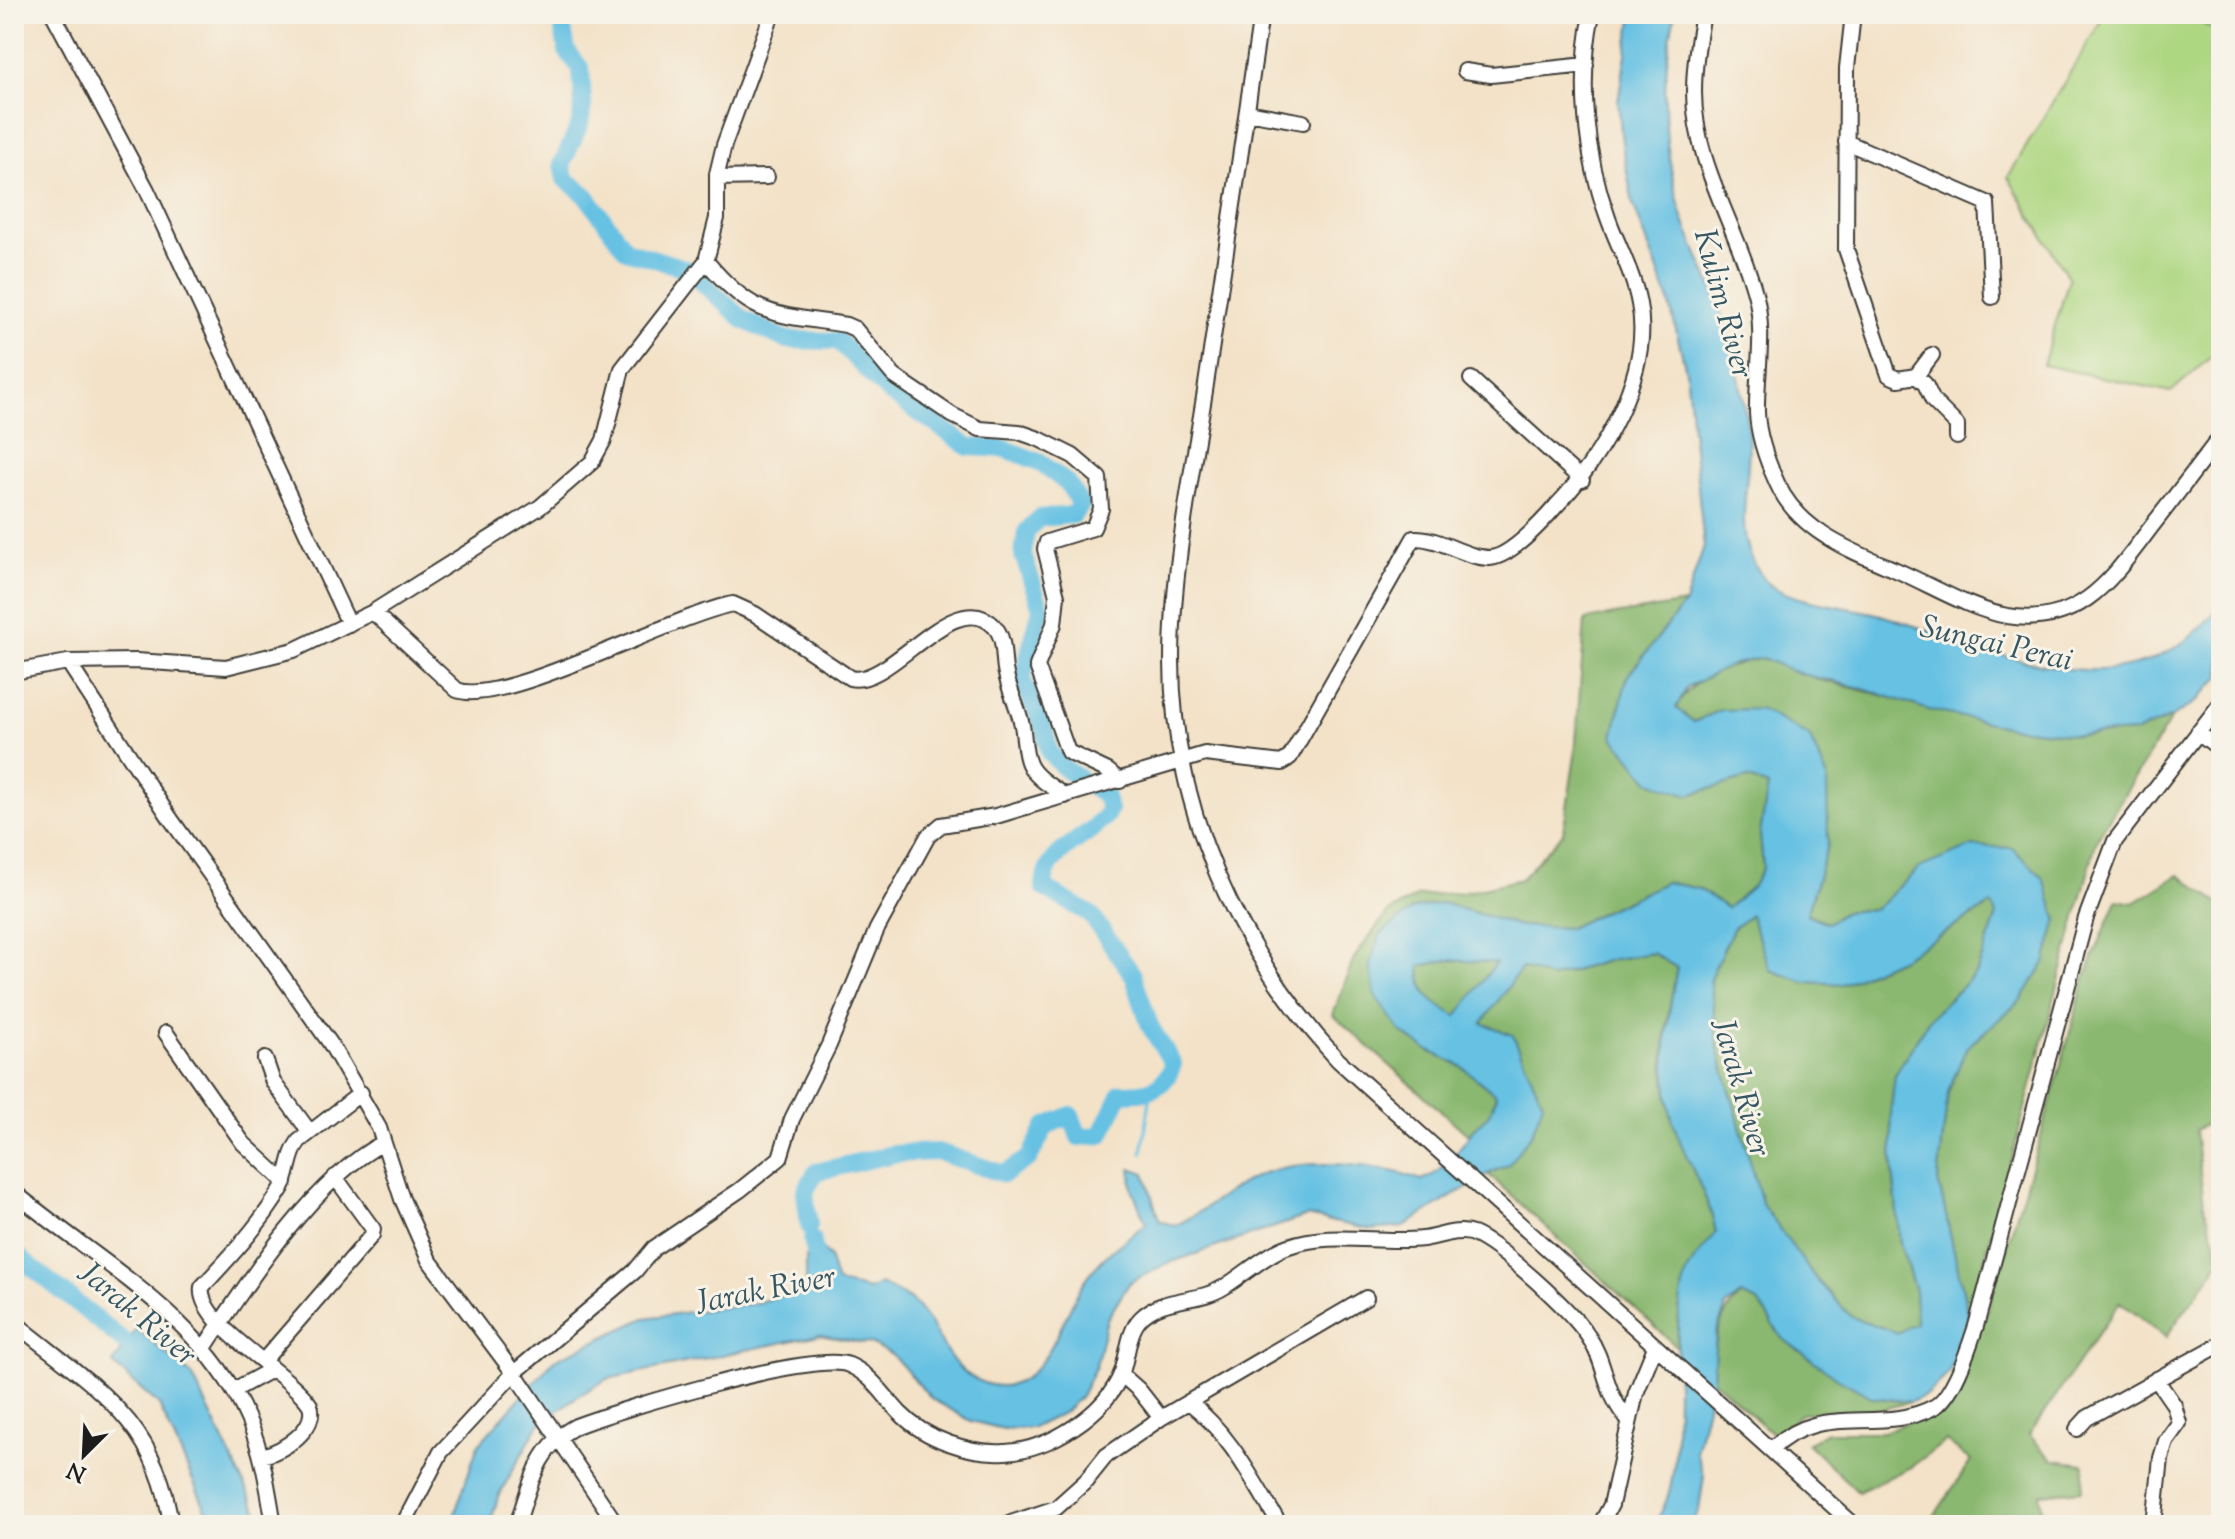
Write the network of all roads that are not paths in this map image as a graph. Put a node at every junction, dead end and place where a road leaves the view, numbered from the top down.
1 (53, 14) edge
2 (772, 14) edge
3 (1261, 14) edge
4 (1592, 14) edge
5 (1703, 14) edge
6 (1853, 14) edge
7 (1586, 65) junction
8 (1465, 71) dead end
9 (1247, 112) junction
10 (1303, 122) dead end
11 (1846, 142) junction
12 (767, 177) dead end
13 (717, 178) junction
14 (704, 264) junction
15 (1992, 297) dead end
16 (1932, 355) dead end
17 (1916, 376) junction
18 (1471, 379) dead end
19 (2221, 436) edge
20 (1957, 437) dead end
21 (1582, 480) junction
22 (373, 612) junction
23 (349, 624) junction
24 (68, 662) junction
25 (14, 672) edge
26 (2221, 703) edge
27 (2198, 732) junction
28 (2221, 750) edge
29 (1182, 761) junction
30 (1115, 782) junction
31 (1071, 795) junction
32 (166, 1033) dead end
33 (265, 1059) dead end
34 (361, 1093) junction
35 (309, 1131) junction
36 (383, 1143) junction
37 (335, 1177) junction
38 (285, 1182) junction
39 (14, 1192) edge
40 (1366, 1298) dead end
41 (14, 1322) edge
42 (220, 1324) junction
43 (2221, 1344) edge
44 (204, 1348) junction
45 (1658, 1350) junction
46 (268, 1365) junction
47 (1121, 1374) junction
48 (516, 1376) junction
49 (2156, 1379) junction
50 (234, 1390) junction
51 (1189, 1402) junction
52 (1161, 1418) junction
53 (1629, 1421) junction
54 (2077, 1429) dead end
55 (554, 1430) junction
56 (1771, 1450) junction
57 (262, 1456) junction
58 (171, 1525) edge
59 (274, 1525) edge
60 (403, 1525) edge
61 (517, 1525) edge
62 (617, 1525) edge
63 (1005, 1525) edge
64 (1280, 1525) edge
65 (1600, 1525) edge
66 (1854, 1525) edge
67 (2154, 1525) edge

1 - 23 street
2 - 13 street
3 - 9 street
4 - 7 street
5 - 19 street
6 - 11 street
7 - 8 street
7 - 21 street
9 - 10 street
9 - 29 street
11 - 15 street
11 - 17 street
12 - 13 street
13 - 14 street
14 - 22 street
14 - 30 street
16 - 17 street
17 - 20 street
18 - 21 street
21 - 29 street
22 - 23 street
22 - 31 street
23 - 24 street
24 - 25 street
24 - 34 street
26 - 27 street
27 - 28 street
27 - 56 street
29 - 30 street
29 - 45 street
30 - 31 street
31 - 48 street
32 - 38 street
33 - 35 street
34 - 35 street
34 - 36 street
35 - 38 street
36 - 37 street
36 - 48 street
37 - 42 street
37 - 46 street
38 - 42 street
39 - 44 street
40 - 51 street
41 - 58 street
42 - 44 street
42 - 46 street
43 - 49 street
44 - 50 street
45 - 53 street
45 - 56 street
46 - 50 street
46 - 57 street
47 - 52 street
47 - 53 street
47 - 55 street
48 - 55 street
48 - 60 street
49 - 54 street
49 - 67 street
50 - 57 street
51 - 52 street
51 - 64 street
52 - 63 street
53 - 65 street
55 - 61 street
55 - 62 street
56 - 66 street
57 - 59 street

